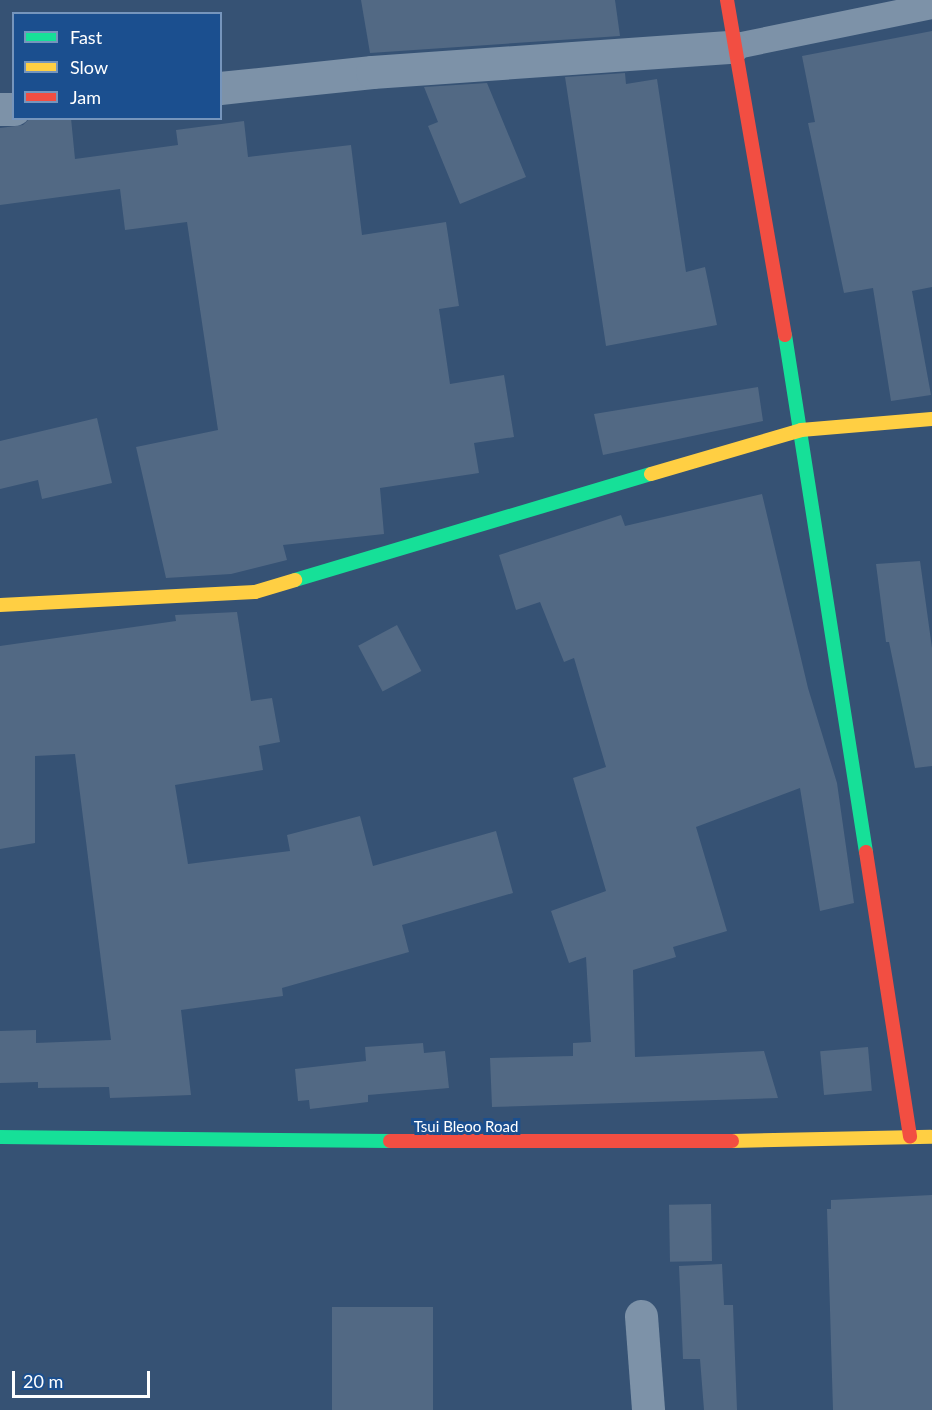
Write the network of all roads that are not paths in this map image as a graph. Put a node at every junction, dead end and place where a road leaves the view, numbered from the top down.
1 (727, 0) edge
2 (932, 6) edge
3 (732, 47) junction
4 (222, 88) edge
5 (932, 419) edge
6 (801, 430) junction
7 (0, 605) edge
8 (0, 1137) edge
9 (910, 1137) junction
10 (932, 1137) edge
11 (641, 1316) dead end
12 (648, 1410) edge

1 - 3 street
2 - 3 lane
3 - 4 street
3 - 6 street
5 - 6 street
6 - 7 street
6 - 9 street
8 - 9 street, Tsui Bleoo Road
9 - 10 street, Tsui Bleoo Road
11 - 12 street

